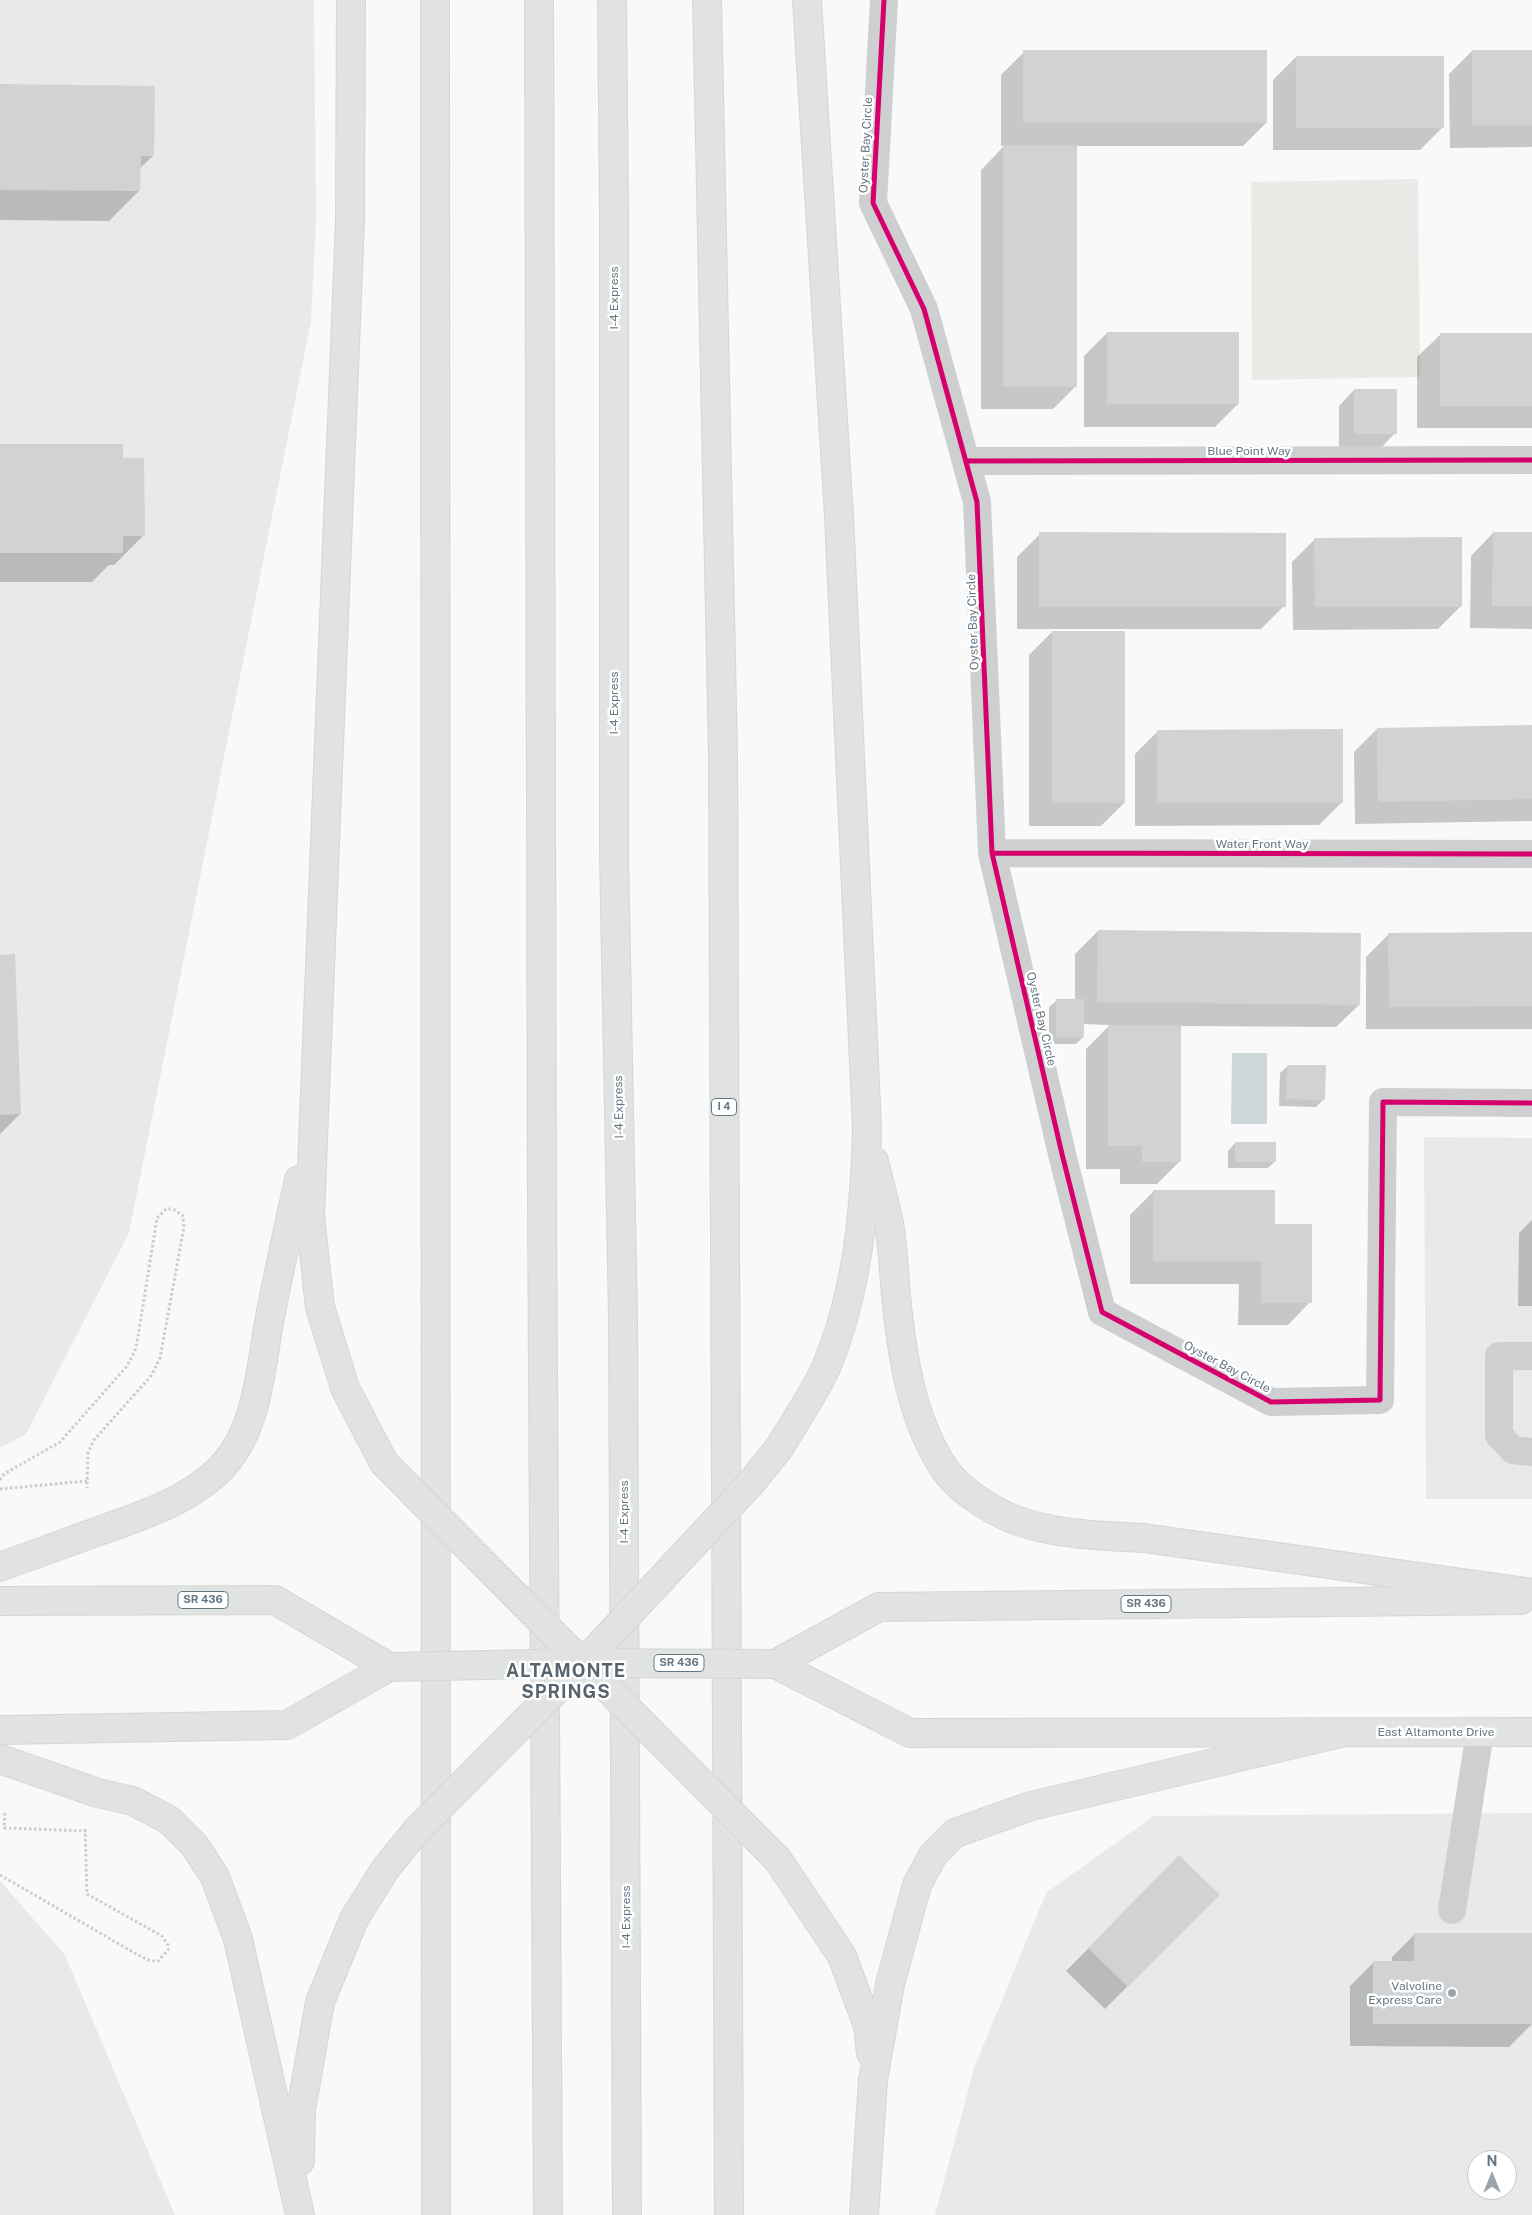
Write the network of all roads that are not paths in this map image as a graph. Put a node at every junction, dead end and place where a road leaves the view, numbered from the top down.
1 (351, 0) edge
2 (435, 0) edge
3 (539, 0) edge
4 (612, 0) edge
5 (707, 0) edge
6 (807, 0) edge
7 (884, 0) edge
8 (1532, 460) edge
9 (966, 462) junction
10 (992, 853) junction
11 (1532, 854) edge
12 (1532, 1103) edge
13 (315, 1108) junction
14 (867, 1128) junction
15 (1532, 1356) edge
16 (1532, 1452) edge
17 (0, 1567) edge
18 (1532, 1592) edge
19 (1532, 1599) edge
20 (0, 1601) edge
21 (583, 1663) junction
22 (775, 1664) junction
23 (389, 1667) junction
24 (0, 1730) edge
25 (1480, 1732) junction
26 (1532, 1732) edge
27 (1340, 1733) junction
28 (0, 1758) edge
29 (1452, 1910) dead end
30 (873, 2080) junction
31 (300, 2209) edge
32 (436, 2215) edge
33 (548, 2215) edge
34 (627, 2215) edge
35 (729, 2215) edge
36 (864, 2215) edge

1 - 13 main road
2 - 32 main road
3 - 33 main road
4 - 34 main road, I-4 Express
5 - 35 main road, I 4
6 - 14 main road
7 - 9 street, Oyster Bay Circle
8 - 9 street, Blue Point Way
9 - 10 street, Oyster Bay Circle
10 - 11 street, Water Front Way
10 - 12 street, Oyster Bay Circle
13 - 17 main road
13 - 21 main road, bridge
14 - 18 main road
14 - 21 main road, bridge
15 - 16 street
19 - 22 main road, SR 436
20 - 23 main road, SR 436
21 - 22 main road, SR 436, bridge
21 - 23 main road, SR 436, bridge
21 - 30 main road, bridge
21 - 31 main road, bridge
22 - 27 main road, SR 436
23 - 24 main road, SR 436
25 - 26 main road, East Altamonte Drive / SR 436
25 - 27 main road, East Altamonte Drive / SR 436
25 - 29 street
27 - 30 main road
28 - 31 main road
30 - 36 main road

